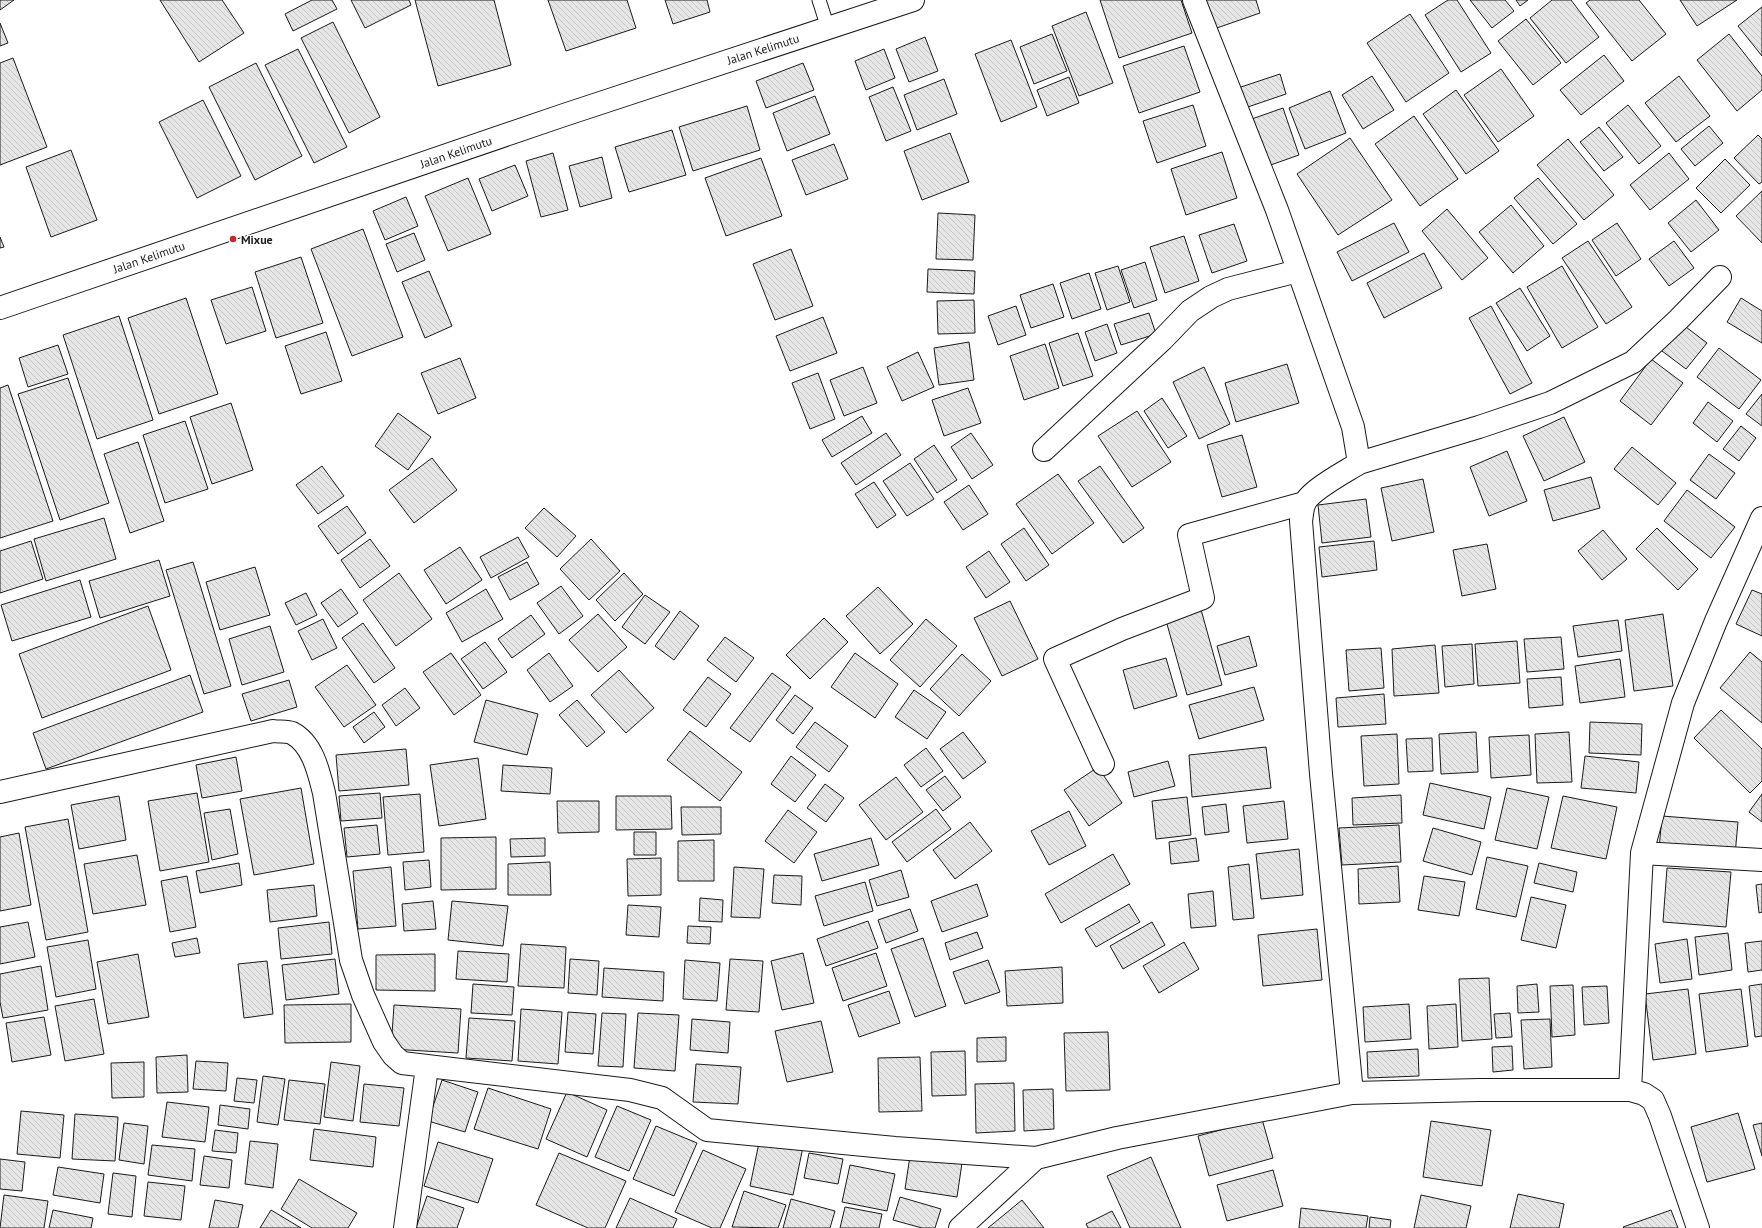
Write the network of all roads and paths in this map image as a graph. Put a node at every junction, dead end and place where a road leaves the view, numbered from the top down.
1 (819, 0) edge
2 (913, 0) edge
3 (1194, 0) edge
4 (828, 28) junction
5 (1298, 271) junction
6 (1720, 277) dead end
7 (0, 308) edge
8 (1044, 450) dead end
9 (1359, 463) junction
10 (1304, 503) junction
11 (1762, 518) edge
12 (1103, 764) dead end
13 (0, 792) edge
14 (1642, 853) junction
15 (1762, 860) edge
16 (427, 1067) junction
17 (1630, 1090) junction
18 (1352, 1093) junction
19 (1036, 1158) junction
20 (405, 1228) edge
21 (960, 1228) edge
22 (1698, 1228) edge

1 - 4 lane
2 - 4 street, Jalan Kelimutu
3 - 5 street
4 - 7 street, Jalan Kelimutu
5 - 8 street
5 - 9 street
6 - 9 street
9 - 10 street
10 - 12 street
10 - 18 street
11 - 14 street
13 - 16 street
14 - 15 street
14 - 17 street
16 - 19 street
16 - 20 street
17 - 18 street
17 - 22 street
18 - 19 street
19 - 21 street

